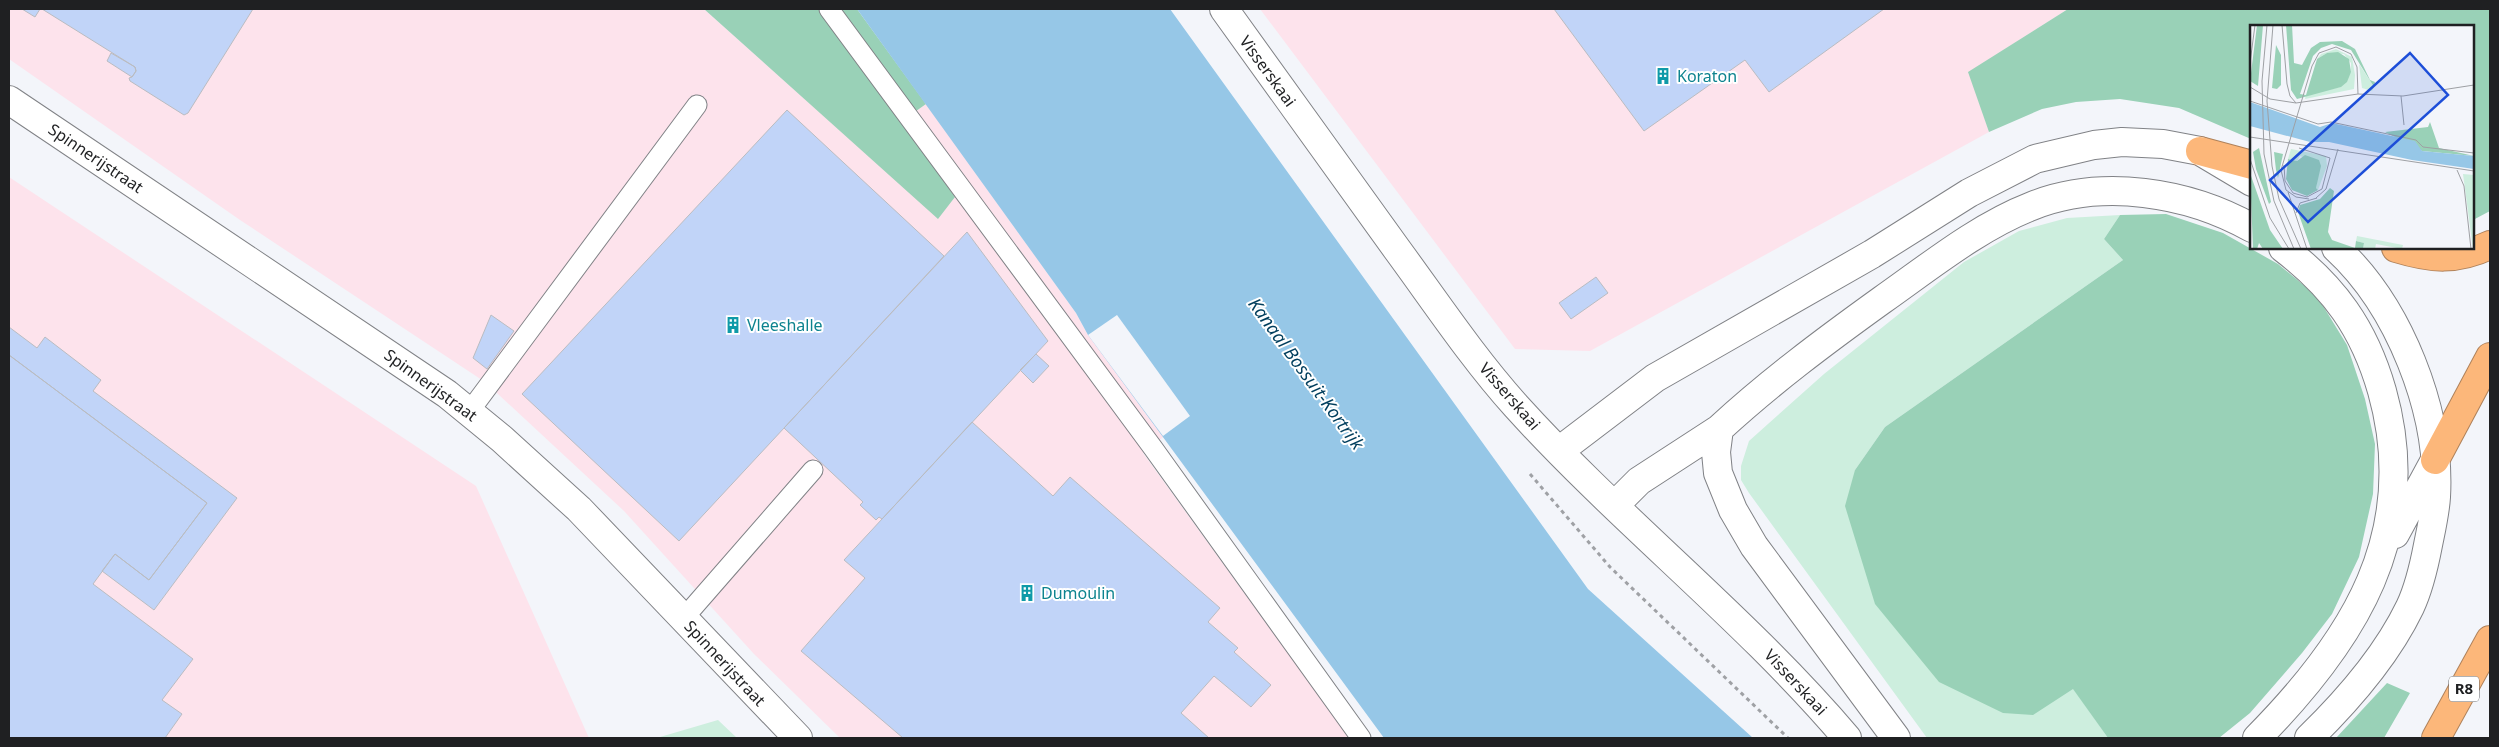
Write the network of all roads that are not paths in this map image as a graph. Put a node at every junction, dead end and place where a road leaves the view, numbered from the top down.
1 (829, 9) edge
2 (1224, 9) edge
3 (9, 100) edge
4 (697, 105) dead end
5 (2200, 151) junction
6 (2250, 164) edge
7 (2250, 181) edge
8 (2250, 227) edge
9 (2490, 245) edge
10 (2284, 249) edge
11 (2337, 249) edge
12 (2399, 249) edge
13 (2490, 357) edge
14 (469, 412) junction
15 (1719, 429) junction
16 (1559, 451) junction
17 (2435, 460) junction
18 (813, 470) dead end
19 (1614, 505) junction
20 (2375, 570) junction
21 (683, 618) junction
22 (2490, 640) edge
23 (798, 738) edge
24 (1361, 738) edge
25 (1847, 738) edge
26 (1896, 738) edge
27 (2257, 738) edge
28 (2308, 738) edge
29 (2436, 738) edge

1 - 24 lane
2 - 16 street, Visserskaai
3 - 14 street, Spinnerijstraat
4 - 14 lane
5 - 6 highway
5 - 7 street
5 - 16 street
8 - 15 street
9 - 12 highway
10 - 20 street
11 - 17 street
13 - 17 highway
14 - 21 street, Spinnerijstraat
15 - 19 street
15 - 26 street
16 - 19 street, Visserskaai
17 - 20 street
17 - 28 street
18 - 21 lane
19 - 25 street, Visserskaai
20 - 27 street
21 - 23 street, Spinnerijstraat
22 - 29 highway, R8

